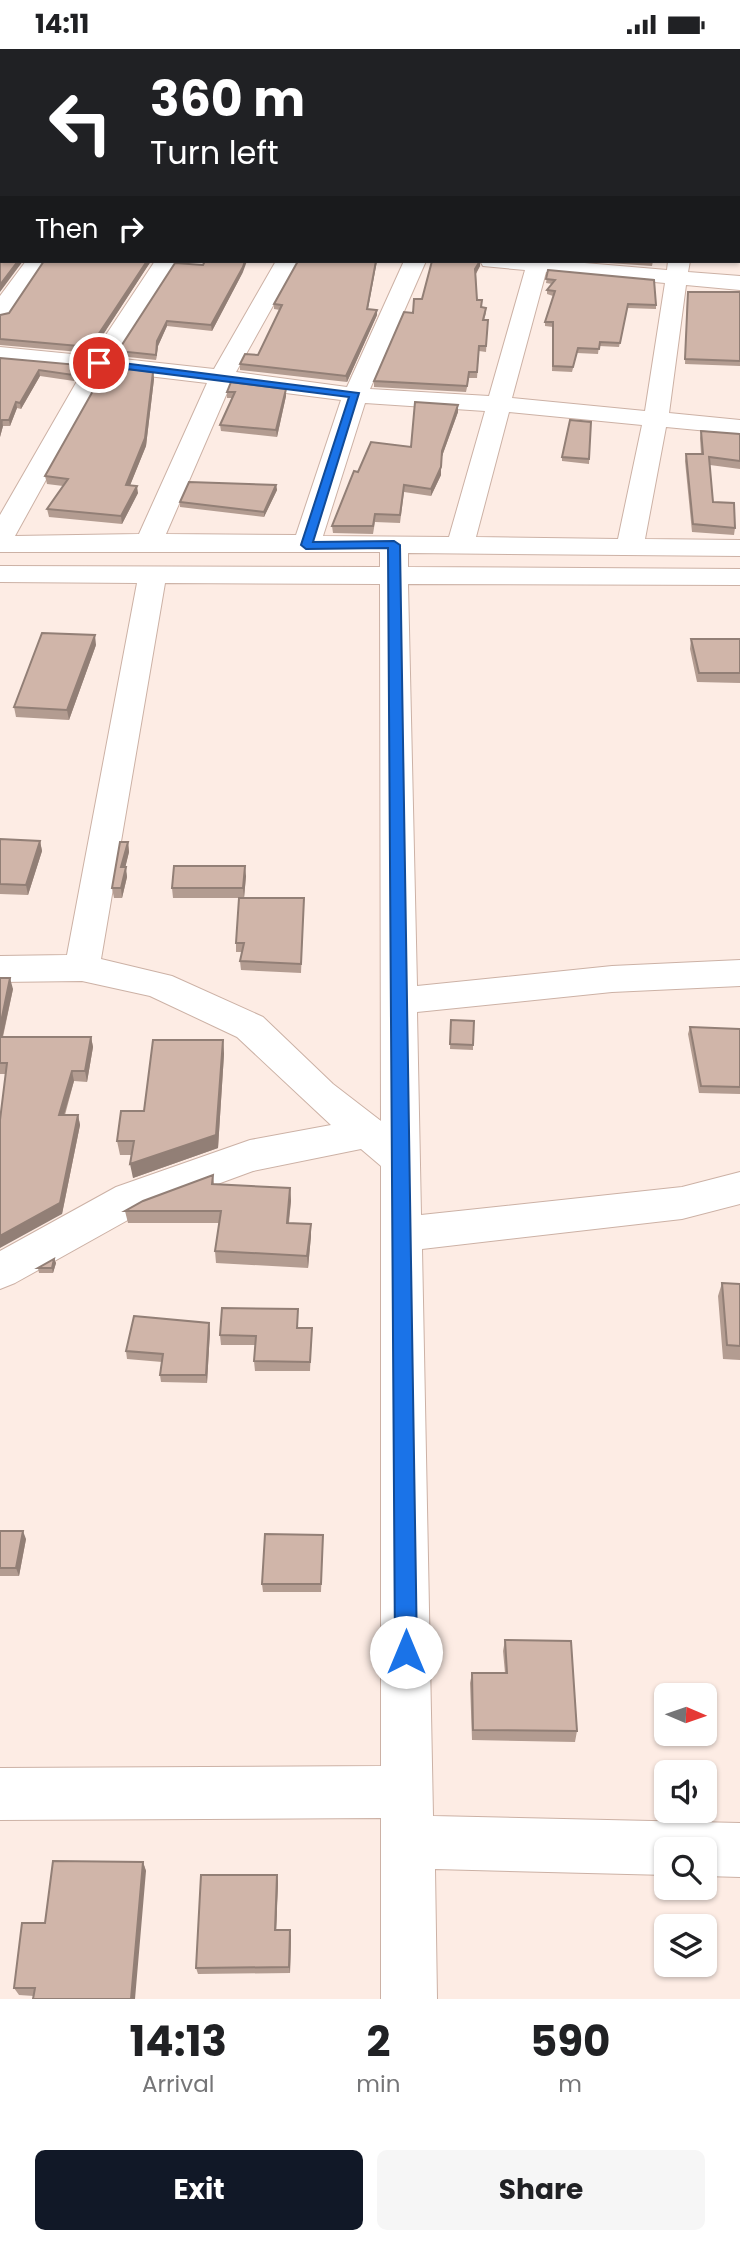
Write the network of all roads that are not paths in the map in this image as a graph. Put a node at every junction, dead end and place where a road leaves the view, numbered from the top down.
1 (36, 263) edge
2 (165, 263) edge
3 (286, 263) edge
4 (414, 263) edge
5 (537, 263) edge
6 (678, 269) edge
7 (740, 283) edge
8 (0, 312) edge
9 (0, 354) edge
10 (99, 363) junction
11 (221, 378) junction
12 (355, 395) junction
13 (496, 404) junction
14 (656, 418) junction
15 (740, 426) edge
16 (0, 538) edge
17 (149, 542) junction
18 (0, 544) edge
19 (306, 545) junction
20 (460, 545) junction
21 (631, 547) junction
22 (740, 548) edge
23 (394, 561) junction
24 (0, 574) edge
25 (152, 575) junction
26 (740, 577) edge
27 (82, 968) junction
28 (0, 969) edge
29 (740, 973) edge
30 (399, 1001) junction
31 (366, 1133) junction
32 (401, 1160) junction
33 (740, 1188) edge
34 (402, 1234) junction
35 (0, 1271) edge
36 (0, 1794) edge
37 (408, 1817) junction
38 (740, 1850) edge
39 (410, 1999) edge

1 - 8 street
2 - 10 street
3 - 11 street
4 - 12 street
5 - 6 street
5 - 13 street
6 - 7 street
6 - 14 street
9 - 10 street
10 - 11 street
10 - 16 street
11 - 12 street
11 - 17 street
12 - 13 street
12 - 19 street
13 - 14 street
13 - 20 street
14 - 15 street
14 - 21 street
17 - 18 street
17 - 19 street
19 - 23 street
20 - 21 street
20 - 23 street
21 - 22 street
23 - 25 street
23 - 26 street
23 - 30 street
24 - 25 street
25 - 27 street
27 - 28 street
27 - 31 street
29 - 30 street
30 - 32 street
31 - 32 street
31 - 35 street
32 - 34 street
33 - 34 street
34 - 37 street
36 - 37 street
37 - 38 street
37 - 39 street

